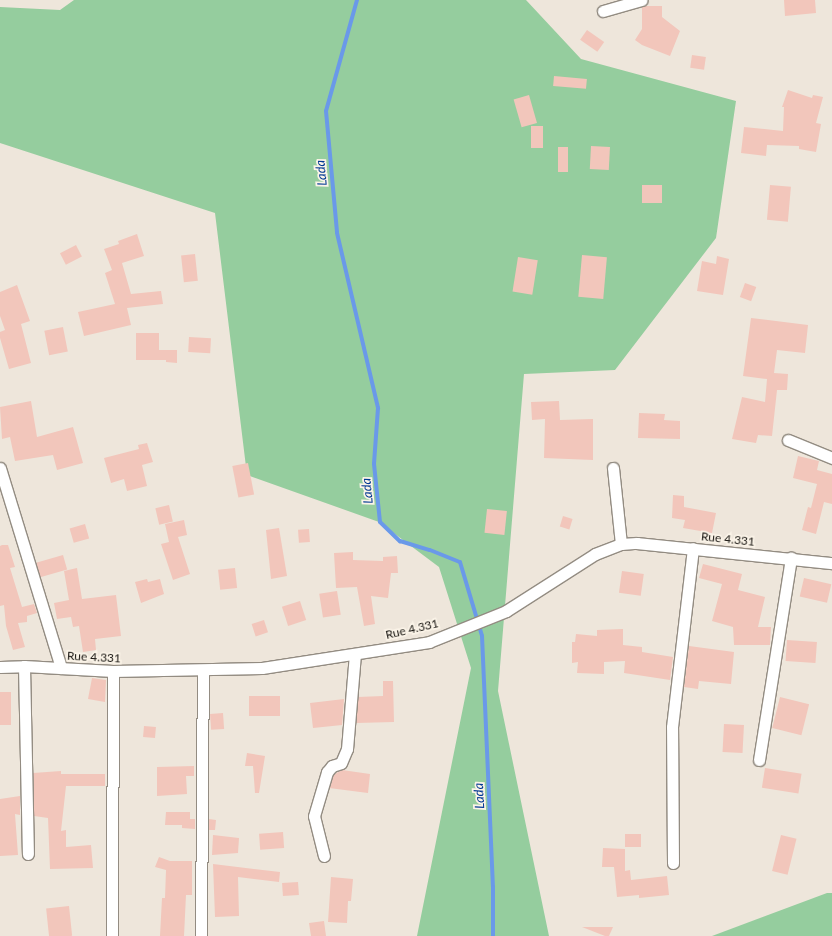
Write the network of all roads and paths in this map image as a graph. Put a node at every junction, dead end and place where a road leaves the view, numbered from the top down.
1 (641, 0) edge
2 (603, 11) dead end
3 (788, 440) dead end
4 (832, 458) edge
5 (0, 468) edge
6 (613, 468) dead end
7 (621, 544) junction
8 (693, 548) junction
9 (791, 558) junction
10 (832, 563) edge
11 (355, 654) junction
12 (24, 666) junction
13 (0, 667) edge
14 (61, 668) junction
15 (203, 670) junction
16 (112, 671) junction
17 (759, 760) dead end
18 (28, 854) dead end
19 (324, 856) dead end
20 (673, 863) dead end
21 (112, 936) edge
22 (201, 936) edge

1 - 2 street
3 - 4 street
5 - 14 street
6 - 7 street
7 - 8 street, Rue 4.331
7 - 11 street, Rue 4.331
8 - 9 street, Rue 4.331
8 - 20 street
9 - 10 street, Rue 4.331
9 - 17 street
11 - 15 street, Rue 4.331
11 - 19 street
12 - 13 street, Rue 4.331
12 - 14 street, Rue 4.331
12 - 18 street
14 - 16 street, Rue 4.331
15 - 16 street, Rue 4.331
15 - 22 street
16 - 21 street

